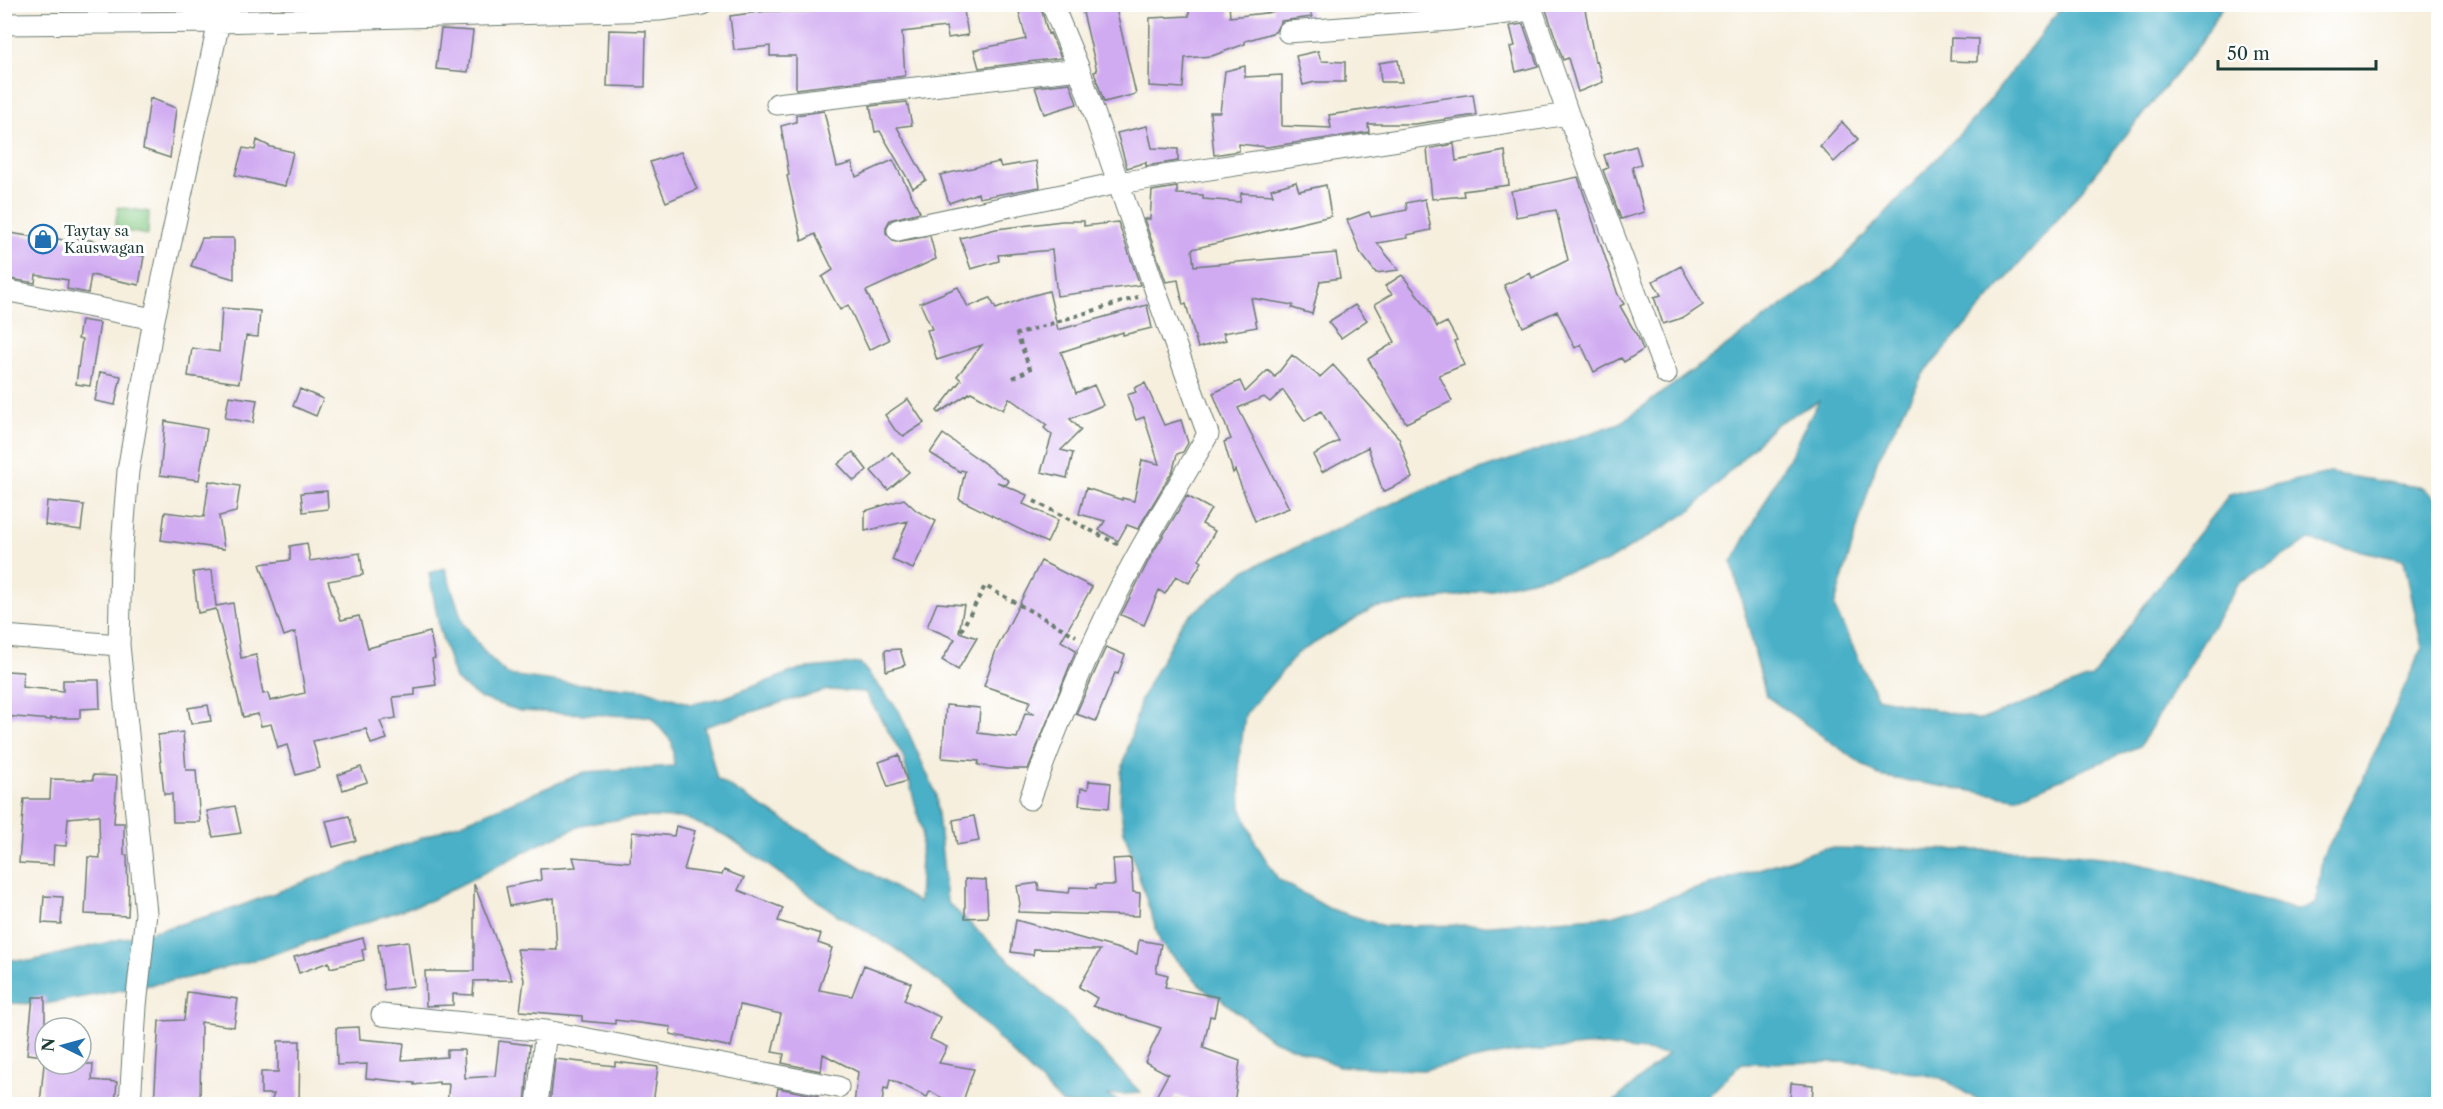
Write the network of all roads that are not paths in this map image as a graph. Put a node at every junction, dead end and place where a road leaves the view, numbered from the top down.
1 (702, 4) edge
2 (1052, 4) edge
3 (1531, 7) edge
4 (222, 13) edge
5 (4, 24) edge
6 (1288, 32) dead end
7 (1079, 69) junction
8 (777, 104) dead end
9 (1568, 114) junction
10 (1119, 183) junction
11 (898, 230) dead end
12 (4, 290) edge
13 (154, 319) junction
14 (1666, 374) dead end
15 (4, 636) edge
16 (119, 645) junction
17 (1030, 799) dead end
18 (382, 1015) dead end
19 (546, 1031) junction
20 (838, 1087) dead end
21 (130, 1104) edge
22 (537, 1104) edge

1 - 4 street
2 - 7 street
3 - 6 street
3 - 9 street
4 - 5 street
4 - 13 street
7 - 8 street
7 - 10 street
9 - 10 street
9 - 14 street
10 - 11 street
10 - 17 street
12 - 13 street
13 - 16 street
15 - 16 street
16 - 21 street
18 - 19 street
19 - 20 street
19 - 22 street

